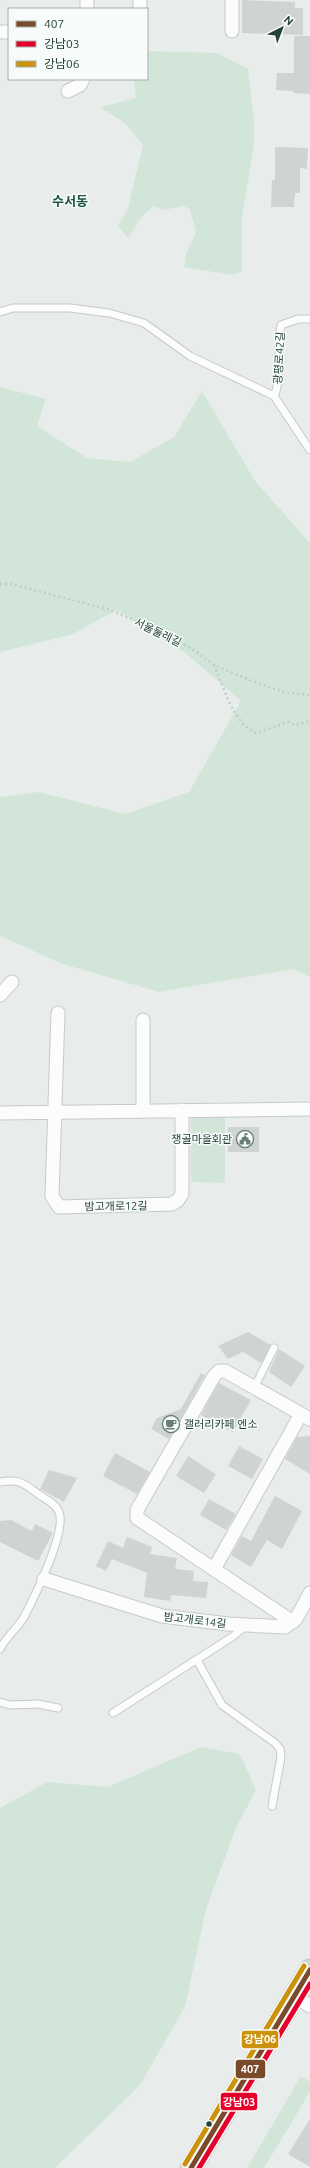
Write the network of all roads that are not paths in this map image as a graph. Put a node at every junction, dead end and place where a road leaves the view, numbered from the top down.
1 (232, 0) edge
2 (232, 31) dead end
3 (82, 80) edge
4 (68, 91) dead end
5 (0, 312) edge
6 (310, 319) edge
7 (274, 396) junction
8 (310, 450) edge
9 (12, 982) dead end
10 (0, 995) edge
11 (58, 1013) dead end
12 (143, 1020) dead end
13 (310, 1109) edge
14 (143, 1110) junction
15 (182, 1110) junction
16 (2, 1111) edge
17 (54, 1112) junction
18 (274, 1348) dead end
19 (254, 1388) junction
20 (305, 1416) edge
21 (0, 1482) edge
22 (214, 1569) junction
23 (44, 1579) junction
24 (310, 1593) edge
25 (292, 1622) junction
26 (247, 1625) junction
27 (0, 1649) edge
28 (197, 1660) junction
29 (0, 1702) edge
30 (58, 1708) dead end
31 (113, 1713) dead end
32 (272, 1806) dead end
33 (310, 1970) edge
34 (302, 2001) edge
35 (191, 2168) edge

1 - 2 street
3 - 4 street
5 - 7 lane
6 - 7 lane, 광평로42길
7 - 8 lane
9 - 10 street
11 - 17 street
12 - 14 street
13 - 15 street
14 - 15 street
14 - 17 street
15 - 17 street, 밤고개로12길
16 - 17 street
18 - 19 lane
19 - 20 street
19 - 22 street
20 - 22 street
21 - 23 lane
22 - 25 street
23 - 26 street, 밤고개로14길
23 - 27 lane
24 - 25 street
25 - 26 street, 밤고개로14길
26 - 28 lane
28 - 31 lane
28 - 32 lane
29 - 30 lane
33 - 34 main road
34 - 35 main road

